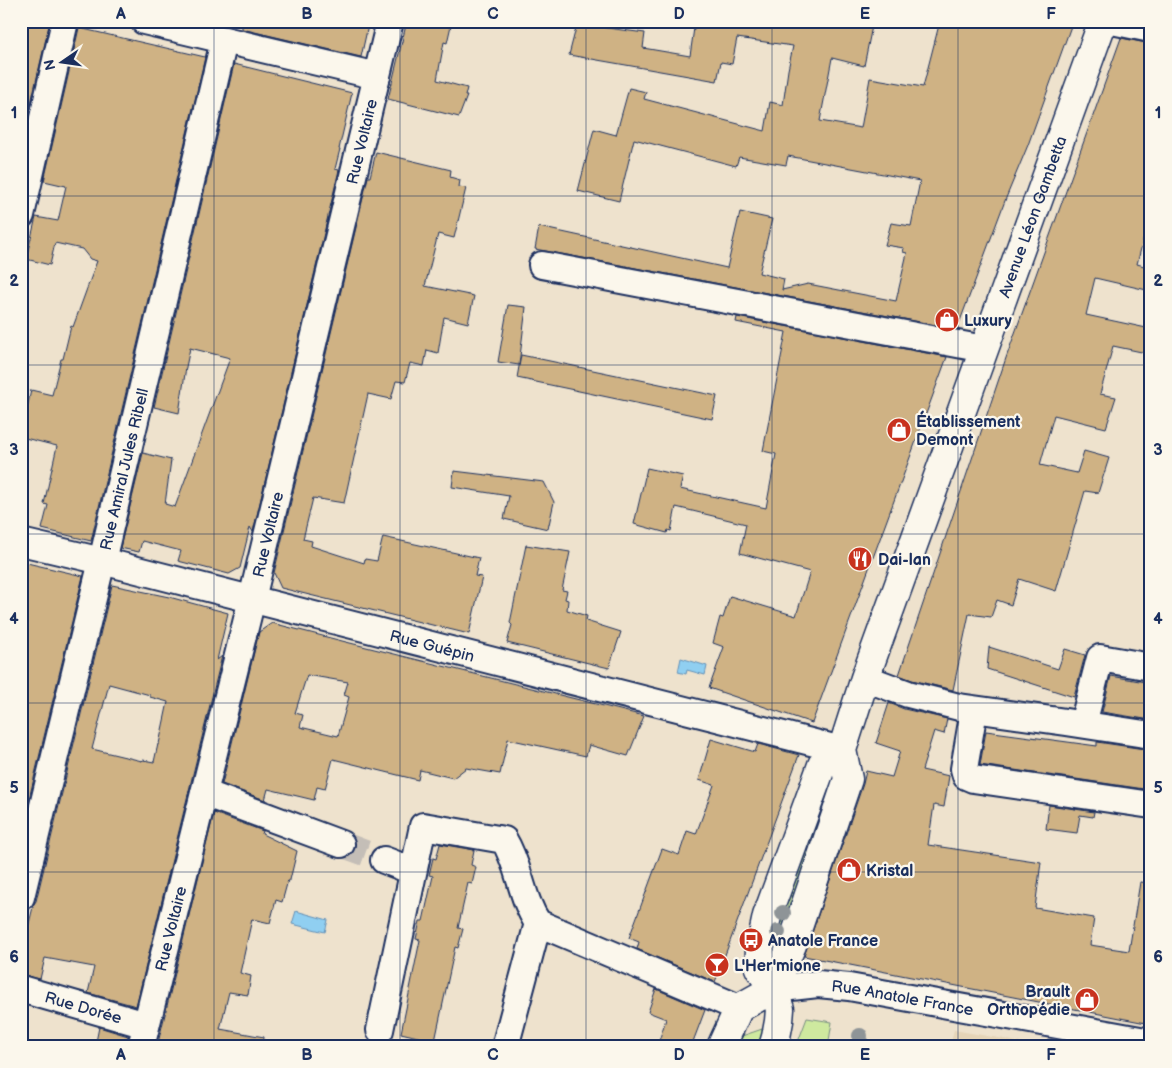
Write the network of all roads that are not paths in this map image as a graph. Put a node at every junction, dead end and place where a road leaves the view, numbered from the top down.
1 (65, 21) edge
2 (144, 21) edge
3 (390, 21) edge
4 (1103, 21) edge
5 (1112, 21) edge
6 (1151, 29) edge
7 (224, 41) junction
8 (377, 76) junction
9 (21, 215) edge
10 (542, 265) dead end
11 (984, 349) junction
12 (21, 542) edge
13 (102, 561) junction
14 (252, 599) junction
15 (1151, 667) edge
16 (865, 678) junction
17 (974, 710) junction
18 (1083, 724) junction
19 (1151, 736) edge
20 (842, 750) junction
21 (204, 793) junction
22 (1151, 805) edge
23 (341, 844) tunnel mouth
24 (384, 860) tunnel mouth
25 (413, 871) junction
26 (21, 896) edge
27 (538, 923) junction
28 (21, 989) edge
29 (773, 989) junction
30 (738, 1008) junction
31 (380, 1030) dead end
32 (143, 1036) edge
33 (1151, 1042) edge
34 (505, 1047) edge
35 (722, 1047) edge
36 (773, 1047) edge

1 - 9 street
2 - 7 street
3 - 8 street, Rue Voltaire
4 - 11 main road, Avenue Léon Gambetta
5 - 6 street
7 - 8 street
7 - 13 street, Rue Amiral Jules Ribell
8 - 14 street, Rue Voltaire
10 - 11 street
11 - 16 main road, Avenue Léon Gambetta
12 - 13 street, Rue Guépin
13 - 14 street, Rue Guépin
13 - 26 street, Rue Amiral Jules Ribell
14 - 20 street, Rue Guépin
14 - 21 street, Rue Voltaire
15 - 18 street
16 - 17 street
16 - 20 main road, Avenue Léon Gambetta
17 - 18 street
17 - 22 street
18 - 19 street
20 - 29 main road, Avenue Léon Gambetta
21 - 23 street
21 - 32 street, Rue Voltaire
24 - 25 street
25 - 27 street
25 - 31 street
27 - 30 street
27 - 34 street
28 - 32 street, Rue Dorée
29 - 30 main road
29 - 33 street, Rue Anatole France
29 - 36 main road
30 - 35 main road

